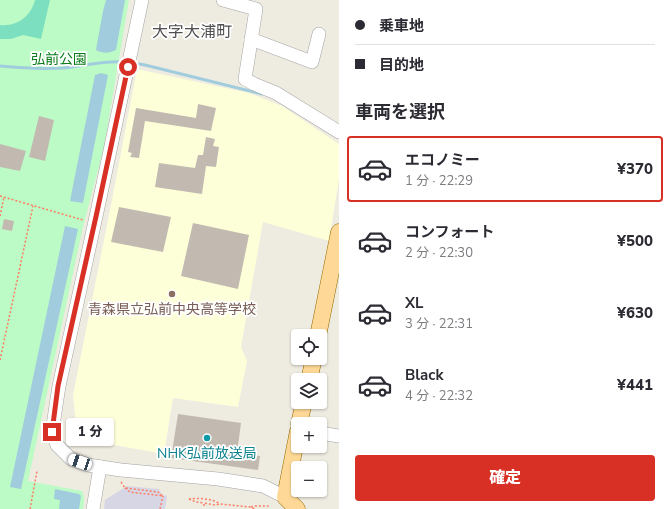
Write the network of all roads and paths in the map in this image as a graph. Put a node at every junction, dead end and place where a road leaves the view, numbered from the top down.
1 (142, 0) edge
2 (223, 0) edge
3 (319, 34) dead end
4 (252, 39) junction
5 (339, 132) edge
6 (0, 196) edge
7 (4, 197) junction
8 (33, 206) junction
9 (0, 216) edge
10 (95, 224) junction
11 (339, 232) edge
12 (319, 329) edge
13 (1, 351) edge
14 (0, 360) edge
15 (327, 434) edge
16 (339, 436) edge
17 (293, 453) edge
18 (100, 467) junction
19 (37, 471) dead end
20 (120, 480) dead end
21 (125, 488) junction
22 (144, 490) junction
23 (143, 494) junction
24 (163, 496) junction
25 (284, 497) junction
26 (204, 503) junction
27 (220, 504) junction
28 (204, 506) dead end
29 (250, 507) junction
30 (30, 509) edge
31 (93, 509) edge
32 (160, 509) edge
33 (255, 509) edge
34 (267, 509) edge
35 (297, 509) edge

1 - 10 street
2 - 4 street
3 - 4 street
4 - 5 street
6 - 7 path
7 - 8 path
7 - 9 path
8 - 10 path
8 - 13 path
10 - 18 street
11 - 12 main road
13 - 14 path
15 - 16 street
17 - 25 main road
18 - 25 street
18 - 31 street
19 - 30 path
20 - 21 path
21 - 22 path
21 - 23 path
22 - 23 path
22 - 24 path
23 - 24 path
24 - 32 path
25 - 35 main road
26 - 27 path
26 - 27 path
26 - 28 path
27 - 29 path
29 - 33 path
29 - 34 path

